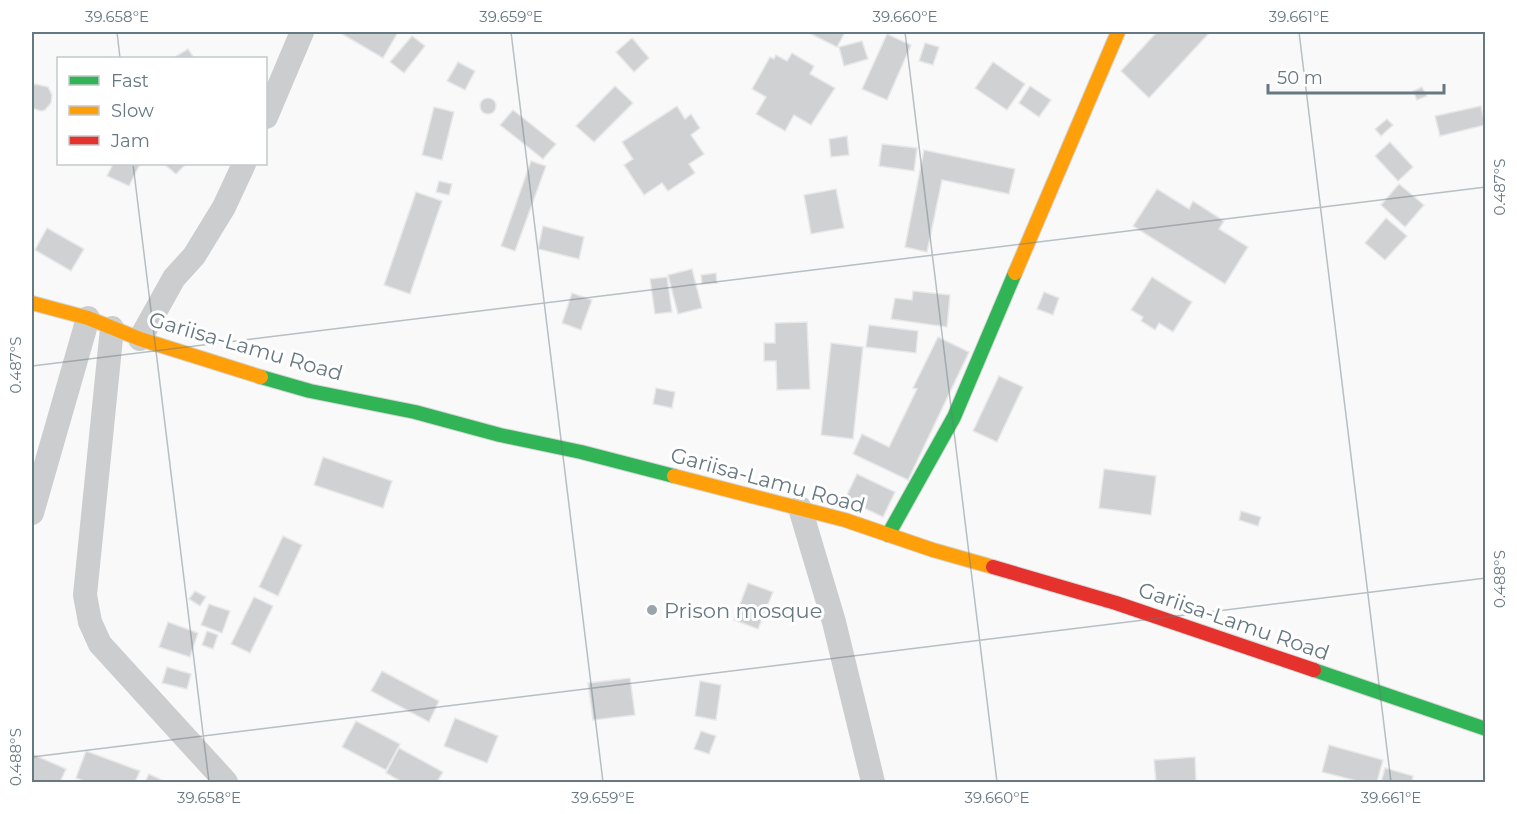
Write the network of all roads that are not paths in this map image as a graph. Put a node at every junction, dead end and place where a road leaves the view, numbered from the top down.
1 (302, 32) edge
2 (1118, 32) edge
3 (267, 115) edge
4 (244, 165) edge
5 (32, 297) edge
6 (88, 318) junction
7 (112, 328) junction
8 (140, 339) junction
9 (800, 508) junction
10 (32, 513) edge
11 (888, 535) junction
12 (1485, 729) edge
13 (226, 783) edge
14 (873, 783) edge

1 - 3 street
2 - 11 street
4 - 8 street
5 - 6 street, Gariisa-Lamu Road
6 - 7 street, Gariisa-Lamu Road
6 - 10 street
7 - 8 street, Gariisa-Lamu Road
7 - 13 street
8 - 9 street, Gariisa-Lamu Road
9 - 11 street, Gariisa-Lamu Road
9 - 14 street
11 - 12 street, Gariisa-Lamu Road

